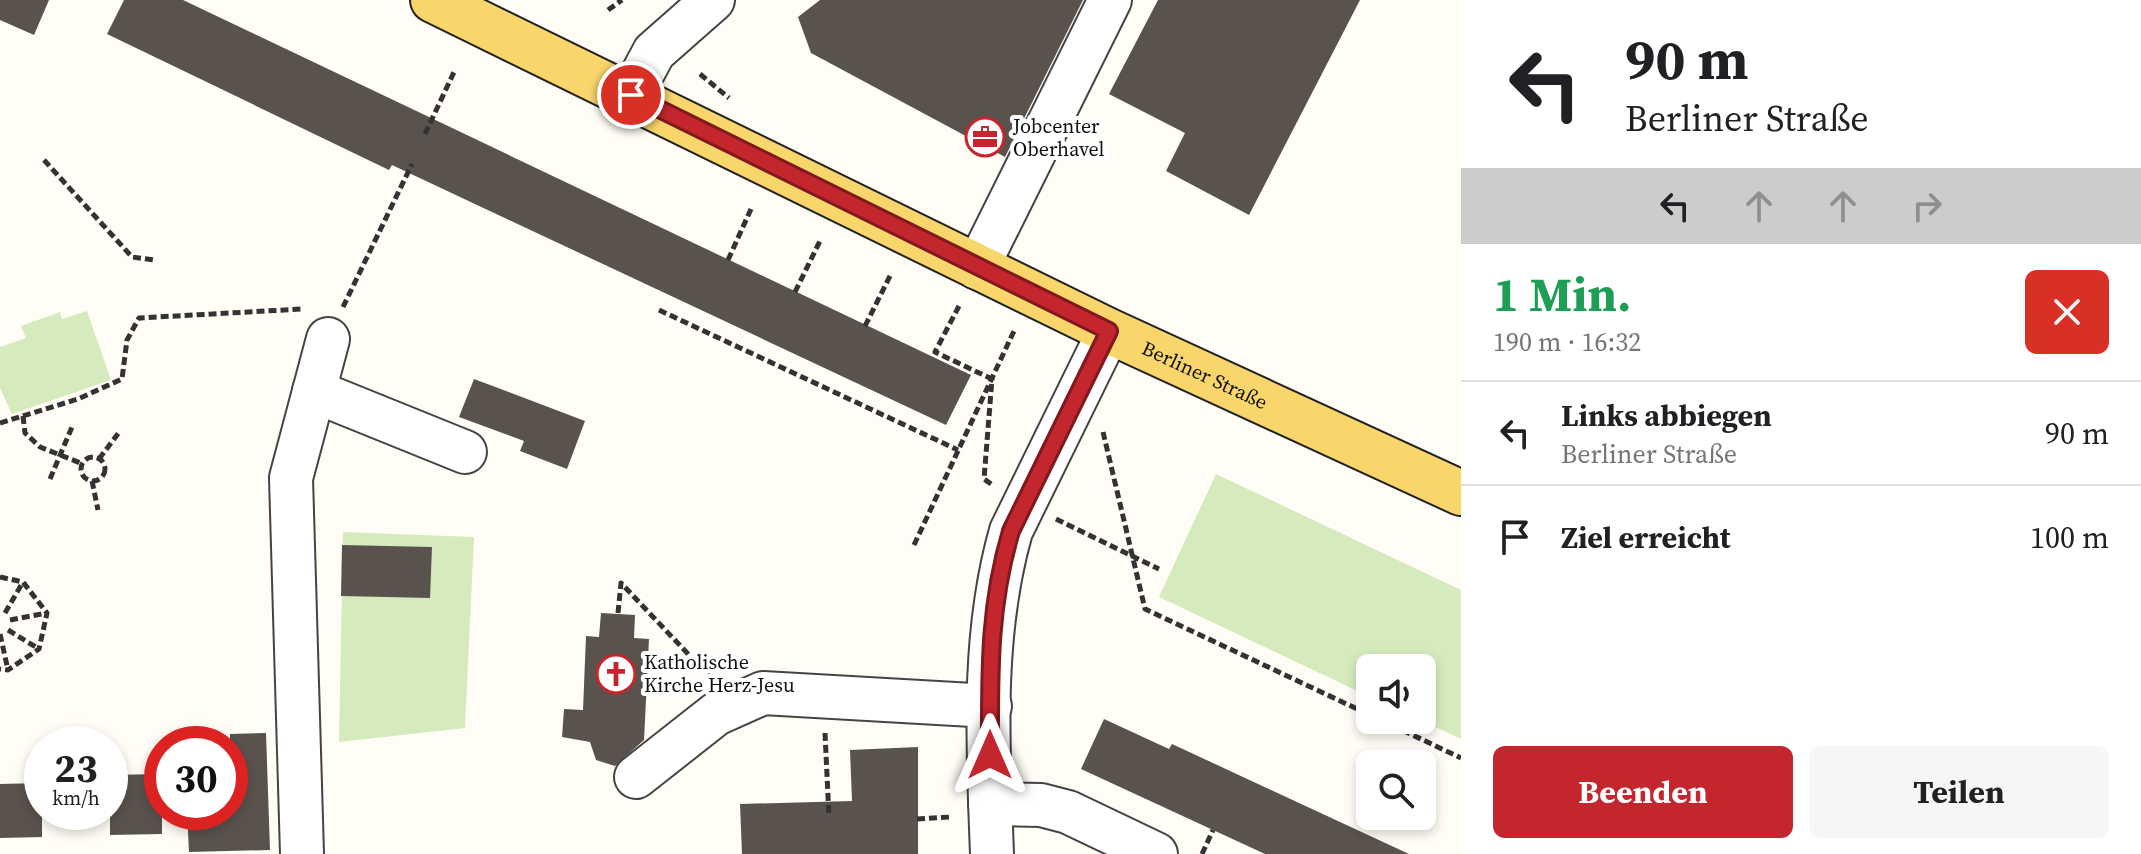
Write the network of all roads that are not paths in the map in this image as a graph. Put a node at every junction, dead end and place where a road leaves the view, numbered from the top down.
1 (433, 0) edge
2 (713, 0) edge
3 (1110, 0) edge
4 (631, 95) junction
5 (968, 287) junction
6 (327, 316) road end
7 (1109, 331) junction
8 (314, 391) junction
9 (465, 452) dead end
10 (1461, 493) edge
11 (990, 706) junction
12 (636, 777) dead end
13 (990, 804) junction
14 (302, 854) edge
15 (992, 854) edge
16 (1156, 854) edge

1 - 4 main road, Berliner Straße
2 - 4 street
3 - 5 street
4 - 5 main road, Berliner Straße
5 - 7 main road, Berliner Straße
6 - 8 street
7 - 10 main road, Berliner Straße
7 - 11 street
8 - 9 street
8 - 14 street
11 - 12 street
11 - 13 street
13 - 15 street
13 - 16 street

